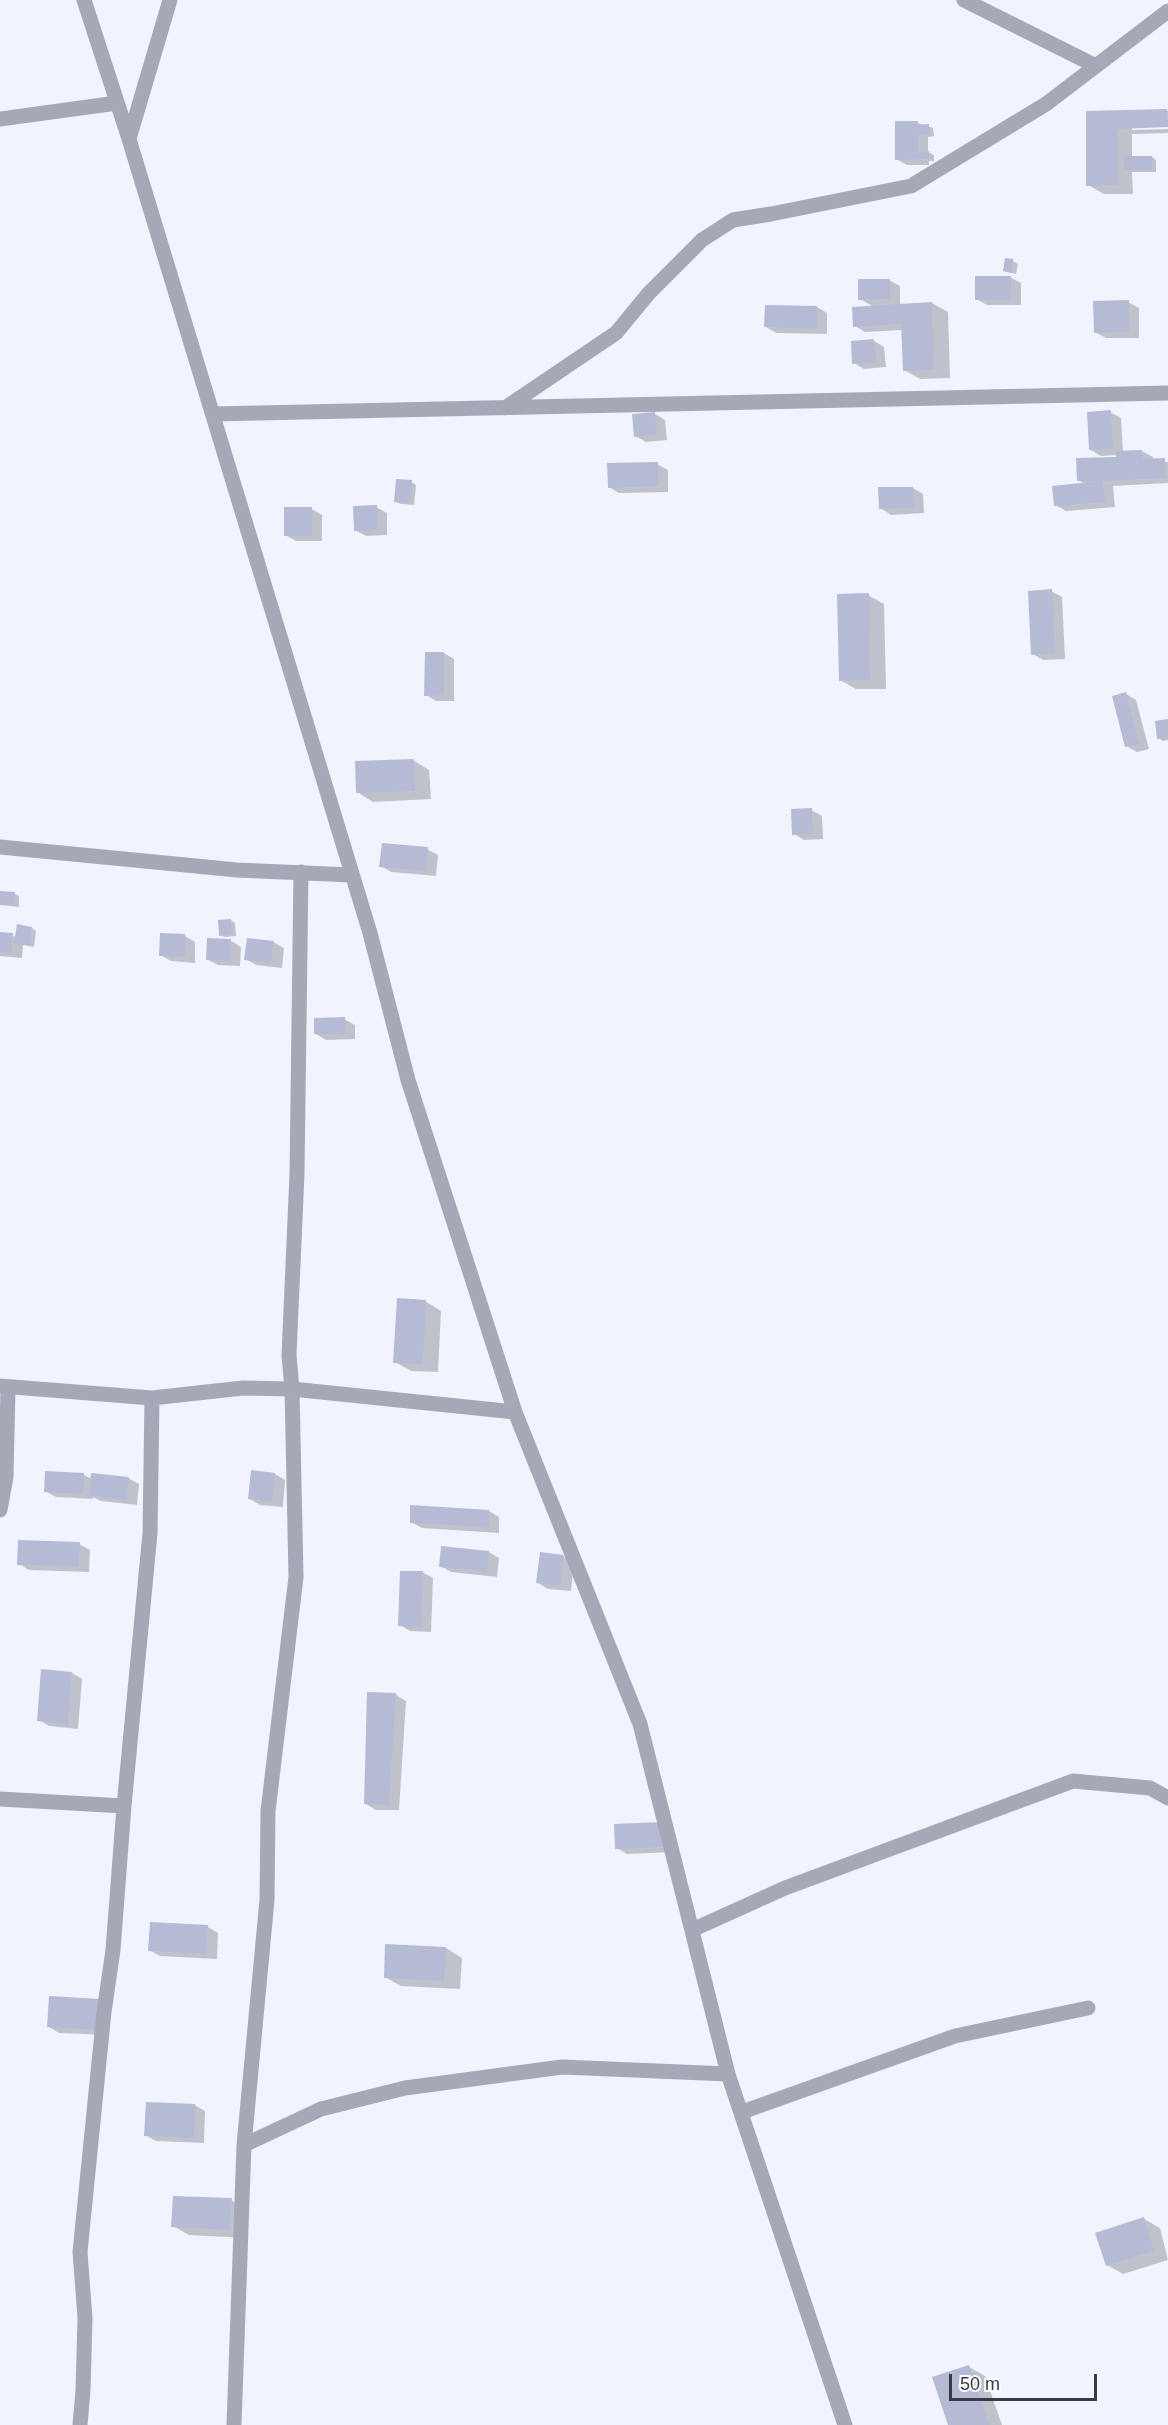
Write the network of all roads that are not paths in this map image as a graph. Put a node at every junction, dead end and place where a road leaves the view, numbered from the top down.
1 (84, 0) edge
2 (170, 0) edge
3 (964, 0) edge
4 (1168, 11) edge
5 (1096, 66) junction
6 (117, 103) junction
7 (0, 119) edge
8 (129, 139) junction
9 (1168, 393) edge
10 (505, 408) junction
11 (213, 414) junction
12 (0, 847) edge
13 (301, 872) junction
14 (351, 875) junction
15 (4, 1387) edge
16 (292, 1389) junction
17 (152, 1398) junction
18 (515, 1412) junction
19 (0, 1510) edge
20 (1168, 1798) edge
21 (0, 1799) edge
22 (124, 1806) junction
23 (692, 1930) junction
24 (1088, 2008) dead end
25 (728, 2074) junction
26 (742, 2112) junction
27 (244, 2145) junction
28 (80, 2425) edge
29 (234, 2425) edge
30 (845, 2425) edge

1 - 6 street
2 - 8 street
3 - 5 street
4 - 5 street
5 - 10 street
6 - 7 street
6 - 8 street
8 - 11 street
9 - 10 street
10 - 11 street
11 - 14 street
12 - 13 street
13 - 14 street
13 - 16 street
14 - 18 street
15 - 17 street
15 - 19 street
16 - 17 street
16 - 18 street
16 - 27 street
17 - 22 street
18 - 23 street
20 - 23 street
21 - 22 street
22 - 28 street
23 - 25 street
24 - 26 street
25 - 26 street
25 - 27 street
26 - 30 street
27 - 29 street

